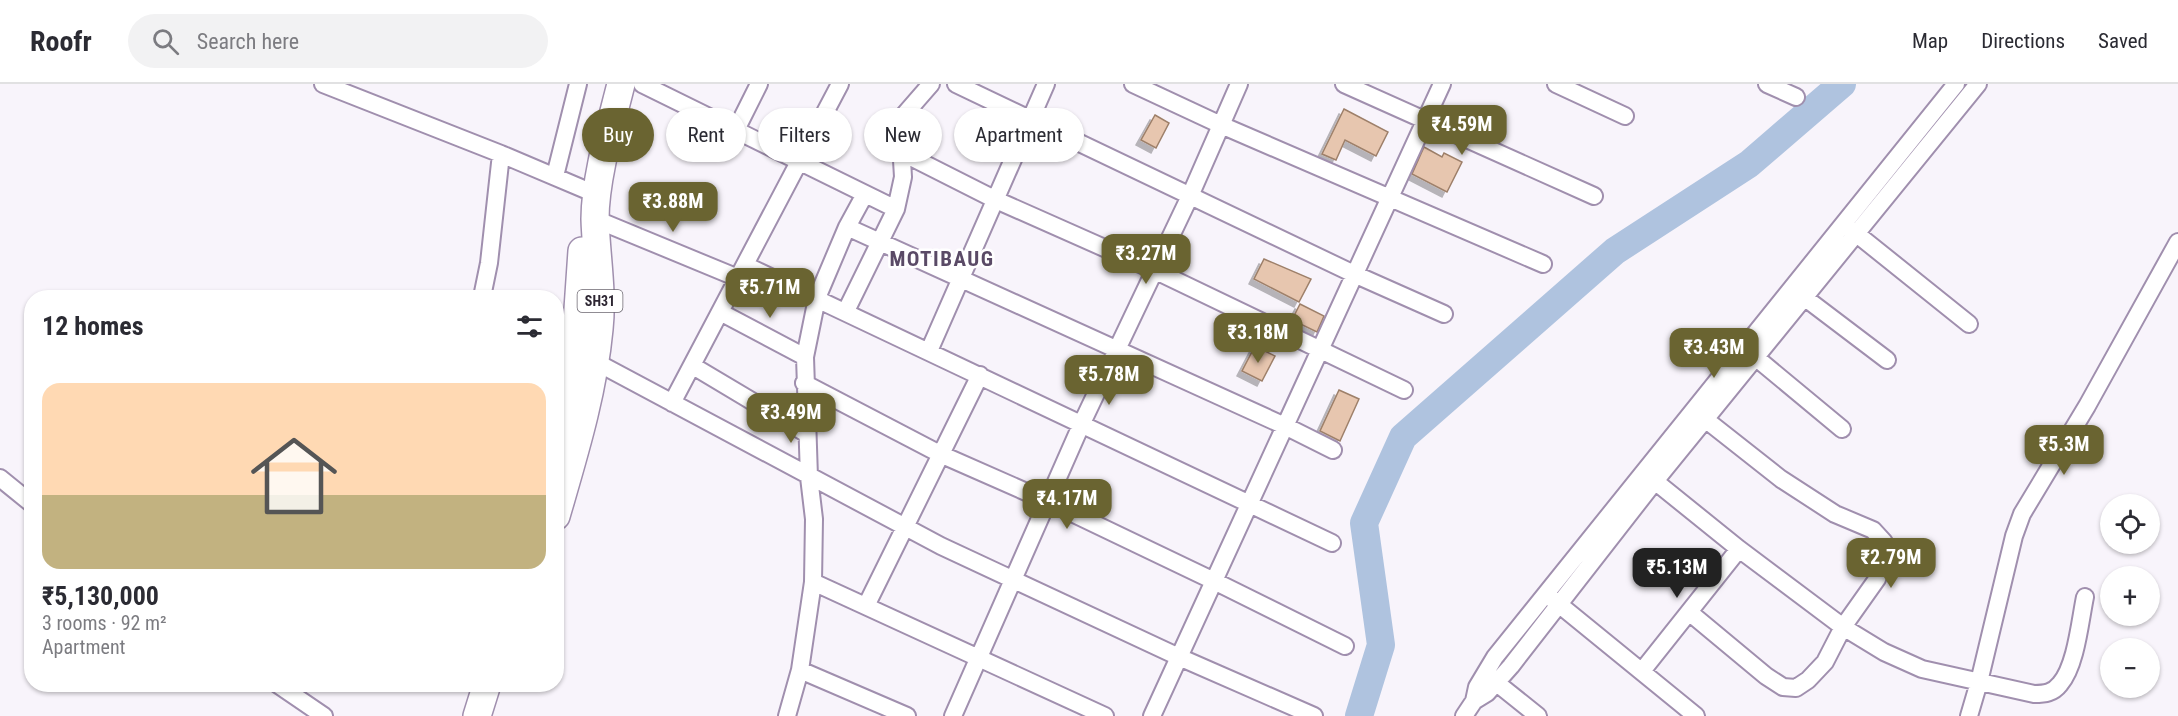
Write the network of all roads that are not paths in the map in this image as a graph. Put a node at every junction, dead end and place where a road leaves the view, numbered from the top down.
1 (323, 84) edge
2 (578, 84) edge
3 (611, 84) edge
4 (621, 84) edge
5 (642, 84) edge
6 (759, 84) edge
7 (840, 84) edge
8 (931, 84) edge
9 (956, 84) edge
10 (1046, 84) edge
11 (1133, 84) edge
12 (1239, 84) edge
13 (1344, 84) edge
14 (1442, 84) edge
15 (1556, 84) edge
16 (1767, 84) edge
17 (1956, 84) edge
18 (1978, 84) edge
19 (1796, 97) dead end
20 (691, 108) edge
21 (827, 108) edge
22 (910, 108) edge
23 (1007, 108) edge
24 (1035, 108) edge
25 (746, 110) edge
26 (1624, 116) dead end
27 (1425, 120) junction
28 (1221, 125) junction
29 (1084, 145) edge
30 (501, 154) junction
31 (799, 162) joint
32 (902, 162) edge
33 (921, 162) edge
34 (1012, 162) edge
35 (555, 176) junction
36 (586, 190) junction
37 (865, 194) junction
38 (1190, 196) junction
39 (1594, 196) dead end
40 (1389, 199) junction
41 (996, 200) junction
42 (896, 209) junction
43 (596, 219) junction
44 (848, 228) junction
45 (1849, 228) junction
46 (881, 242) junction
47 (2178, 242) edge
48 (1542, 264) dead end
49 (1154, 270) junction
50 (741, 272) junction
51 (1354, 274) junction
52 (961, 279) junction
53 (483, 290) edge
54 (1797, 292) junction
55 (817, 298) junction
56 (846, 311) junction
57 (720, 312) junction
58 (1444, 314) dead end
59 (1969, 324) dead end
60 (1117, 350) junction
61 (1320, 350) junction
62 (930, 351) junction
63 (1749, 352) junction
64 (805, 357) junction
65 (1887, 360) dead end
66 (596, 362) junction
67 (693, 366) junction
68 (980, 375) junction
69 (804, 383) junction
70 (1404, 390) dead end
71 (672, 403) junction
72 (564, 410) edge
73 (1699, 414) junction
74 (1082, 423) junction
75 (1285, 426) junction
76 (1842, 429) dead end
77 (807, 434) junction
78 (1333, 450) dead end
79 (940, 454) junction
80 (1649, 476) junction
81 (809, 477) junction
82 (0, 478) edge
83 (564, 489) edge
84 (24, 498) edge
85 (1049, 502) junction
86 (1250, 503) junction
87 (904, 527) junction
88 (1332, 543) dead end
89 (1739, 549) junction
90 (1014, 580) junction
91 (1214, 581) junction
92 (813, 582) junction
93 (2085, 597) dead end
94 (1552, 599) junction
95 (866, 606) junction
96 (1689, 612) junction
97 (1843, 627) junction
98 (1345, 646) dead end
99 (1179, 657) junction
100 (980, 658) junction
101 (800, 670) junction
102 (1642, 671) junction
103 (1491, 678) junction
104 (1979, 682) junction
105 (289, 692) edge
106 (484, 692) edge
107 (502, 692) edge
108 (324, 716) edge
109 (477, 716) edge
110 (495, 716) edge
111 (787, 716) edge
112 (907, 716) edge
113 (953, 716) edge
114 (1105, 716) edge
115 (1152, 716) edge
116 (1314, 716) edge
117 (1464, 716) edge
118 (1538, 716) edge
119 (1696, 716) edge
120 (1969, 716) edge

1 - 30 street
2 - 35 street
3 - 36 main road
4 - 43 main road, SH31
5 - 20 street
6 - 25 street
7 - 21 street
8 - 22 street
9 - 23 street
10 - 24 street
11 - 28 street
12 - 28 street
13 - 27 street
14 - 27 street
15 - 26 street
16 - 19 street
17 - 45 street
18 - 45 street
27 - 39 street
27 - 40 street
28 - 38 street
28 - 40 street
29 - 38 street
30 - 35 street
30 - 53 street
31 - 37 street
31 - 50 street
32 - 42 street
33 - 41 street
34 - 41 street
35 - 36 street
36 - 72 main road
37 - 42 street
37 - 44 street
38 - 49 street
38 - 51 street
40 - 48 street
40 - 51 street
41 - 49 street
41 - 52 street
42 - 46 street
43 - 50 street
43 - 66 main road, SH31
44 - 46 street
44 - 55 street
45 - 54 street
45 - 59 street
46 - 52 street
46 - 56 street
47 - 104 street
49 - 60 street
49 - 61 street
50 - 55 street
50 - 57 street
51 - 58 street
51 - 61 street
52 - 60 street
52 - 62 street
54 - 63 street
54 - 65 street
55 - 56 street
55 - 64 street
56 - 62 street
57 - 64 street
57 - 67 street
60 - 74 street
60 - 75 street
61 - 70 street
61 - 75 street
62 - 68 street
63 - 73 street
63 - 76 street
64 - 69 street
66 - 71 street
66 - 83 main road, SH31
67 - 71 street
67 - 77 street
68 - 74 street
68 - 79 street
69 - 77 street
69 - 79 street
71 - 81 street
73 - 80 street
73 - 97 street
74 - 85 street
74 - 86 street
75 - 78 street
75 - 86 street
77 - 81 street
79 - 85 street
79 - 87 street
80 - 89 street
80 - 94 street
81 - 87 street
81 - 92 street
82 - 84 street
85 - 90 street
85 - 91 street
86 - 88 street
86 - 91 street
87 - 90 street
87 - 95 street
89 - 96 street
89 - 97 street
90 - 99 street
90 - 100 street
91 - 98 street
91 - 99 street
92 - 95 street
92 - 101 street
93 - 104 street
94 - 102 street
94 - 103 street
95 - 100 street
96 - 97 street
96 - 102 street
97 - 104 street
99 - 115 street
99 - 116 street
100 - 113 street
100 - 114 street
101 - 111 street
101 - 112 street
102 - 119 street
103 - 117 street
103 - 118 street
104 - 120 street
105 - 108 street
106 - 109 main road
107 - 110 main road

